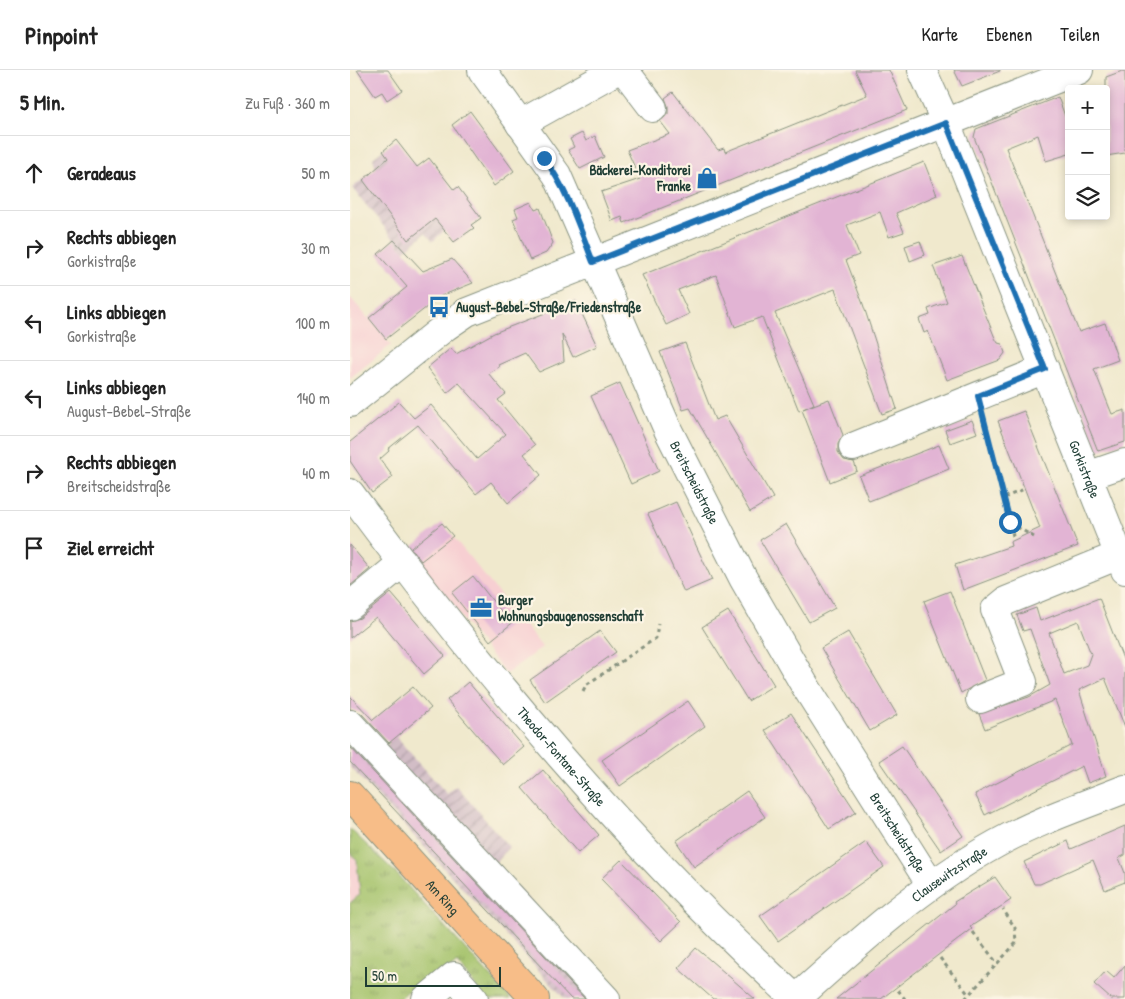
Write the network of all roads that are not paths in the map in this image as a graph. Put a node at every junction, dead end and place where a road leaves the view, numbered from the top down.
1 (482, 70) edge
2 (617, 70) edge
3 (624, 70) edge
4 (922, 70) edge
5 (1079, 70) edge
6 (653, 108) dead end
7 (946, 123) junction
8 (520, 124) junction
9 (593, 262) junction
10 (1045, 369) junction
11 (350, 403) edge
12 (853, 447) dead end
13 (1125, 463) edge
14 (1087, 476) junction
15 (350, 493) edge
16 (1122, 562) edge
17 (402, 563) junction
18 (350, 606) edge
19 (980, 700) dead end
20 (350, 724) edge
21 (1125, 788) edge
22 (350, 795) edge
23 (932, 885) junction
24 (426, 999) edge
25 (474, 999) edge
26 (535, 999) edge
27 (606, 999) edge
28 (796, 999) edge

1 - 8 street, Breitscheidstraße
2 - 8 street
3 - 6 street
4 - 7 street, Gorkistraße
5 - 7 street
7 - 9 street
7 - 10 street, Gorkistraße
8 - 9 street, Breitscheidstraße
9 - 11 street
9 - 23 street, Breitscheidstraße
10 - 12 street
10 - 14 street, Gorkistraße
13 - 14 street
14 - 16 street, Gorkistraße
15 - 17 street, Theodor-Fontane-Straße
16 - 19 street
17 - 18 street
17 - 28 street, Theodor-Fontane-Straße
20 - 27 street
21 - 23 street, Clausewitzstraße
22 - 26 main road, Am Ring
23 - 28 street, Clausewitzstraße
24 - 25 street

